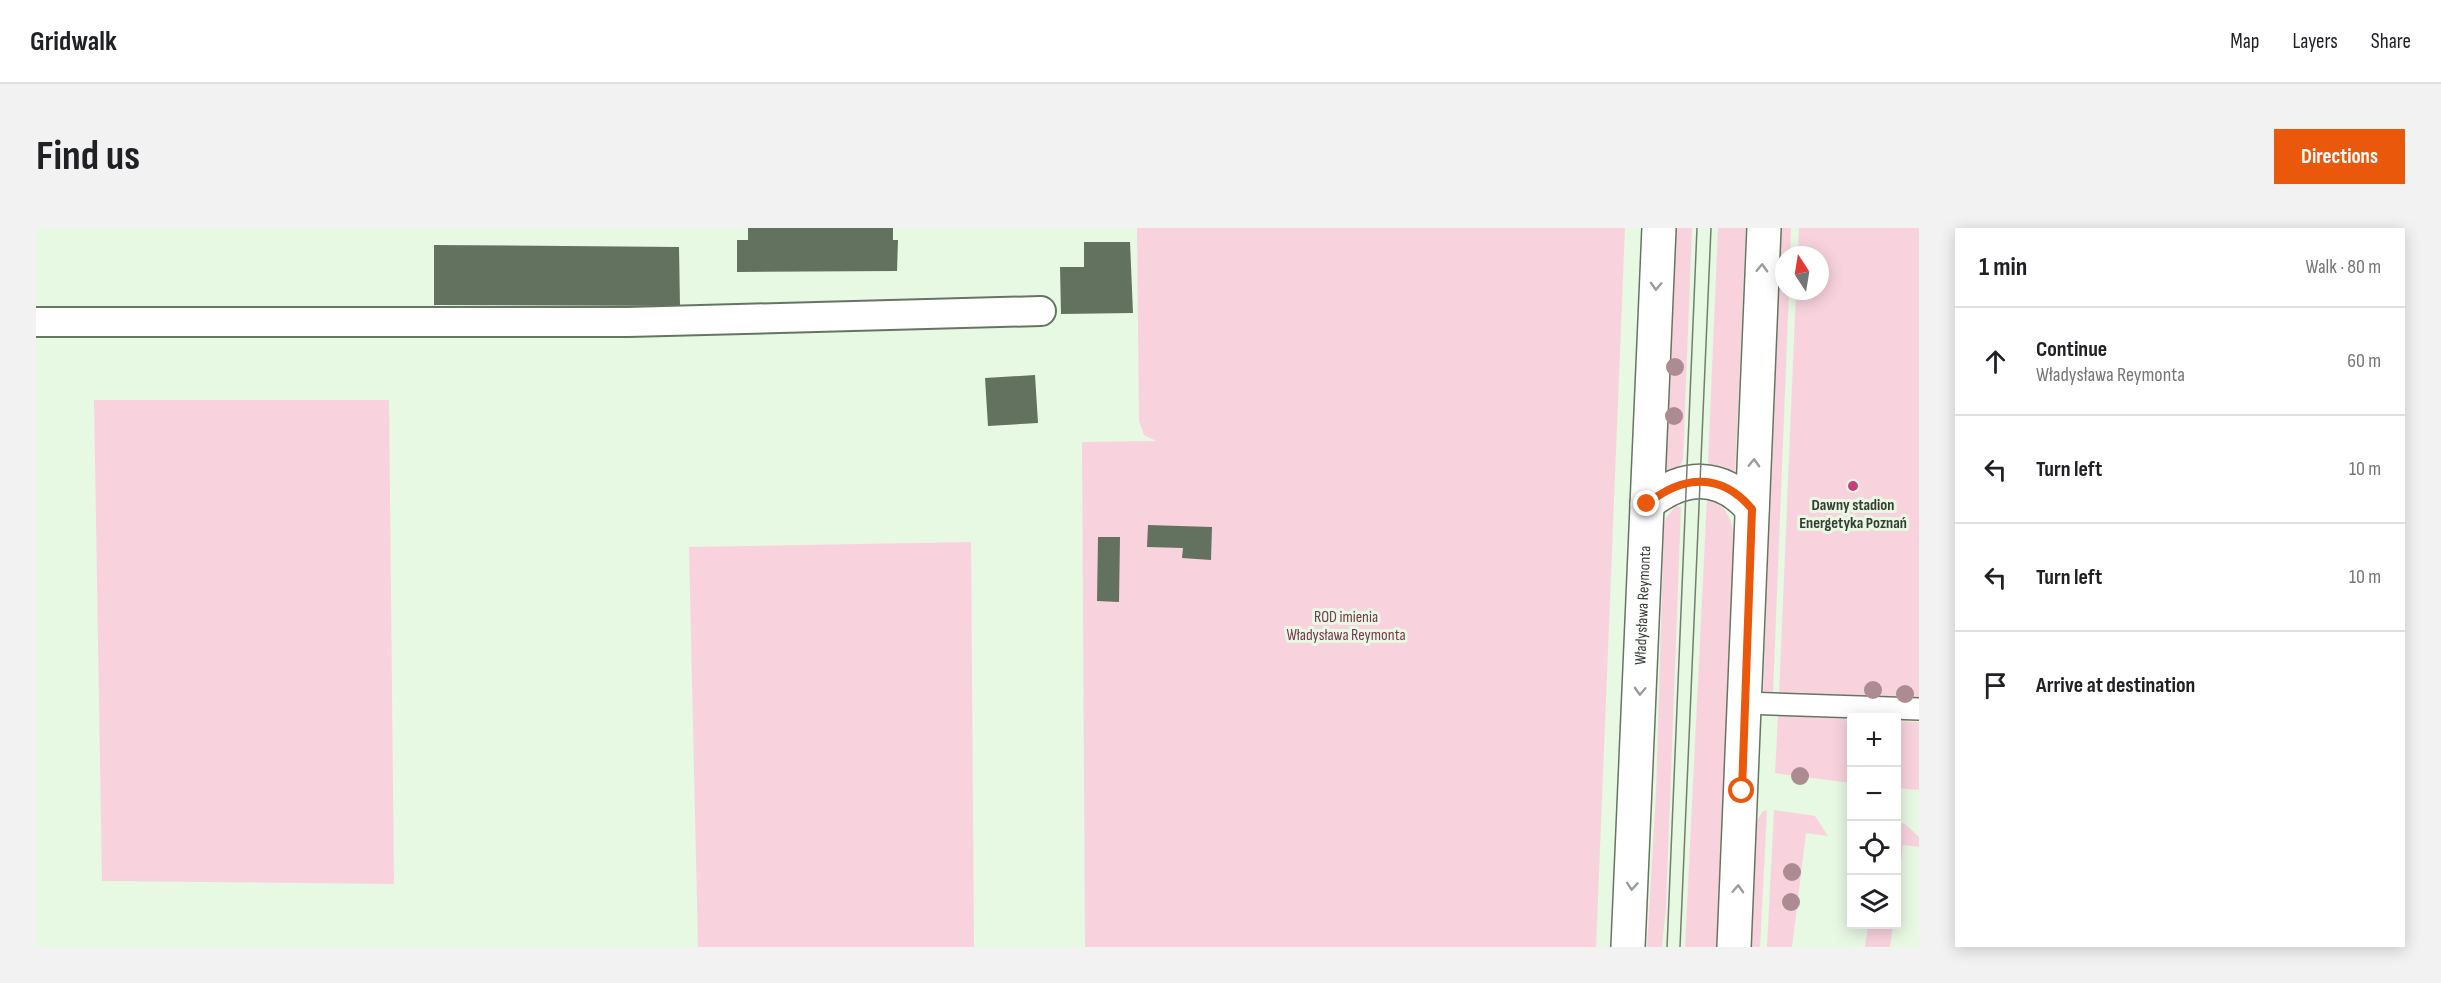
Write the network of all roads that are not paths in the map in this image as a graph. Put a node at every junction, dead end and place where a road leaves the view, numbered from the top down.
1 (1659, 228) edge
2 (1764, 228) edge
3 (1041, 311) dead end
4 (36, 322) edge
5 (1647, 504) junction
6 (1752, 509) junction
7 (1745, 703) junction
8 (1919, 709) edge
9 (1628, 947) edge
10 (1734, 947) edge

1 -> 5 main road, Władysława Reymonta
6 -> 2 main road
3 - 4 street
5 - 6 main road
5 -> 9 main road, Władysława Reymonta
6 - 7 main road
7 - 8 street
10 -> 7 main road

